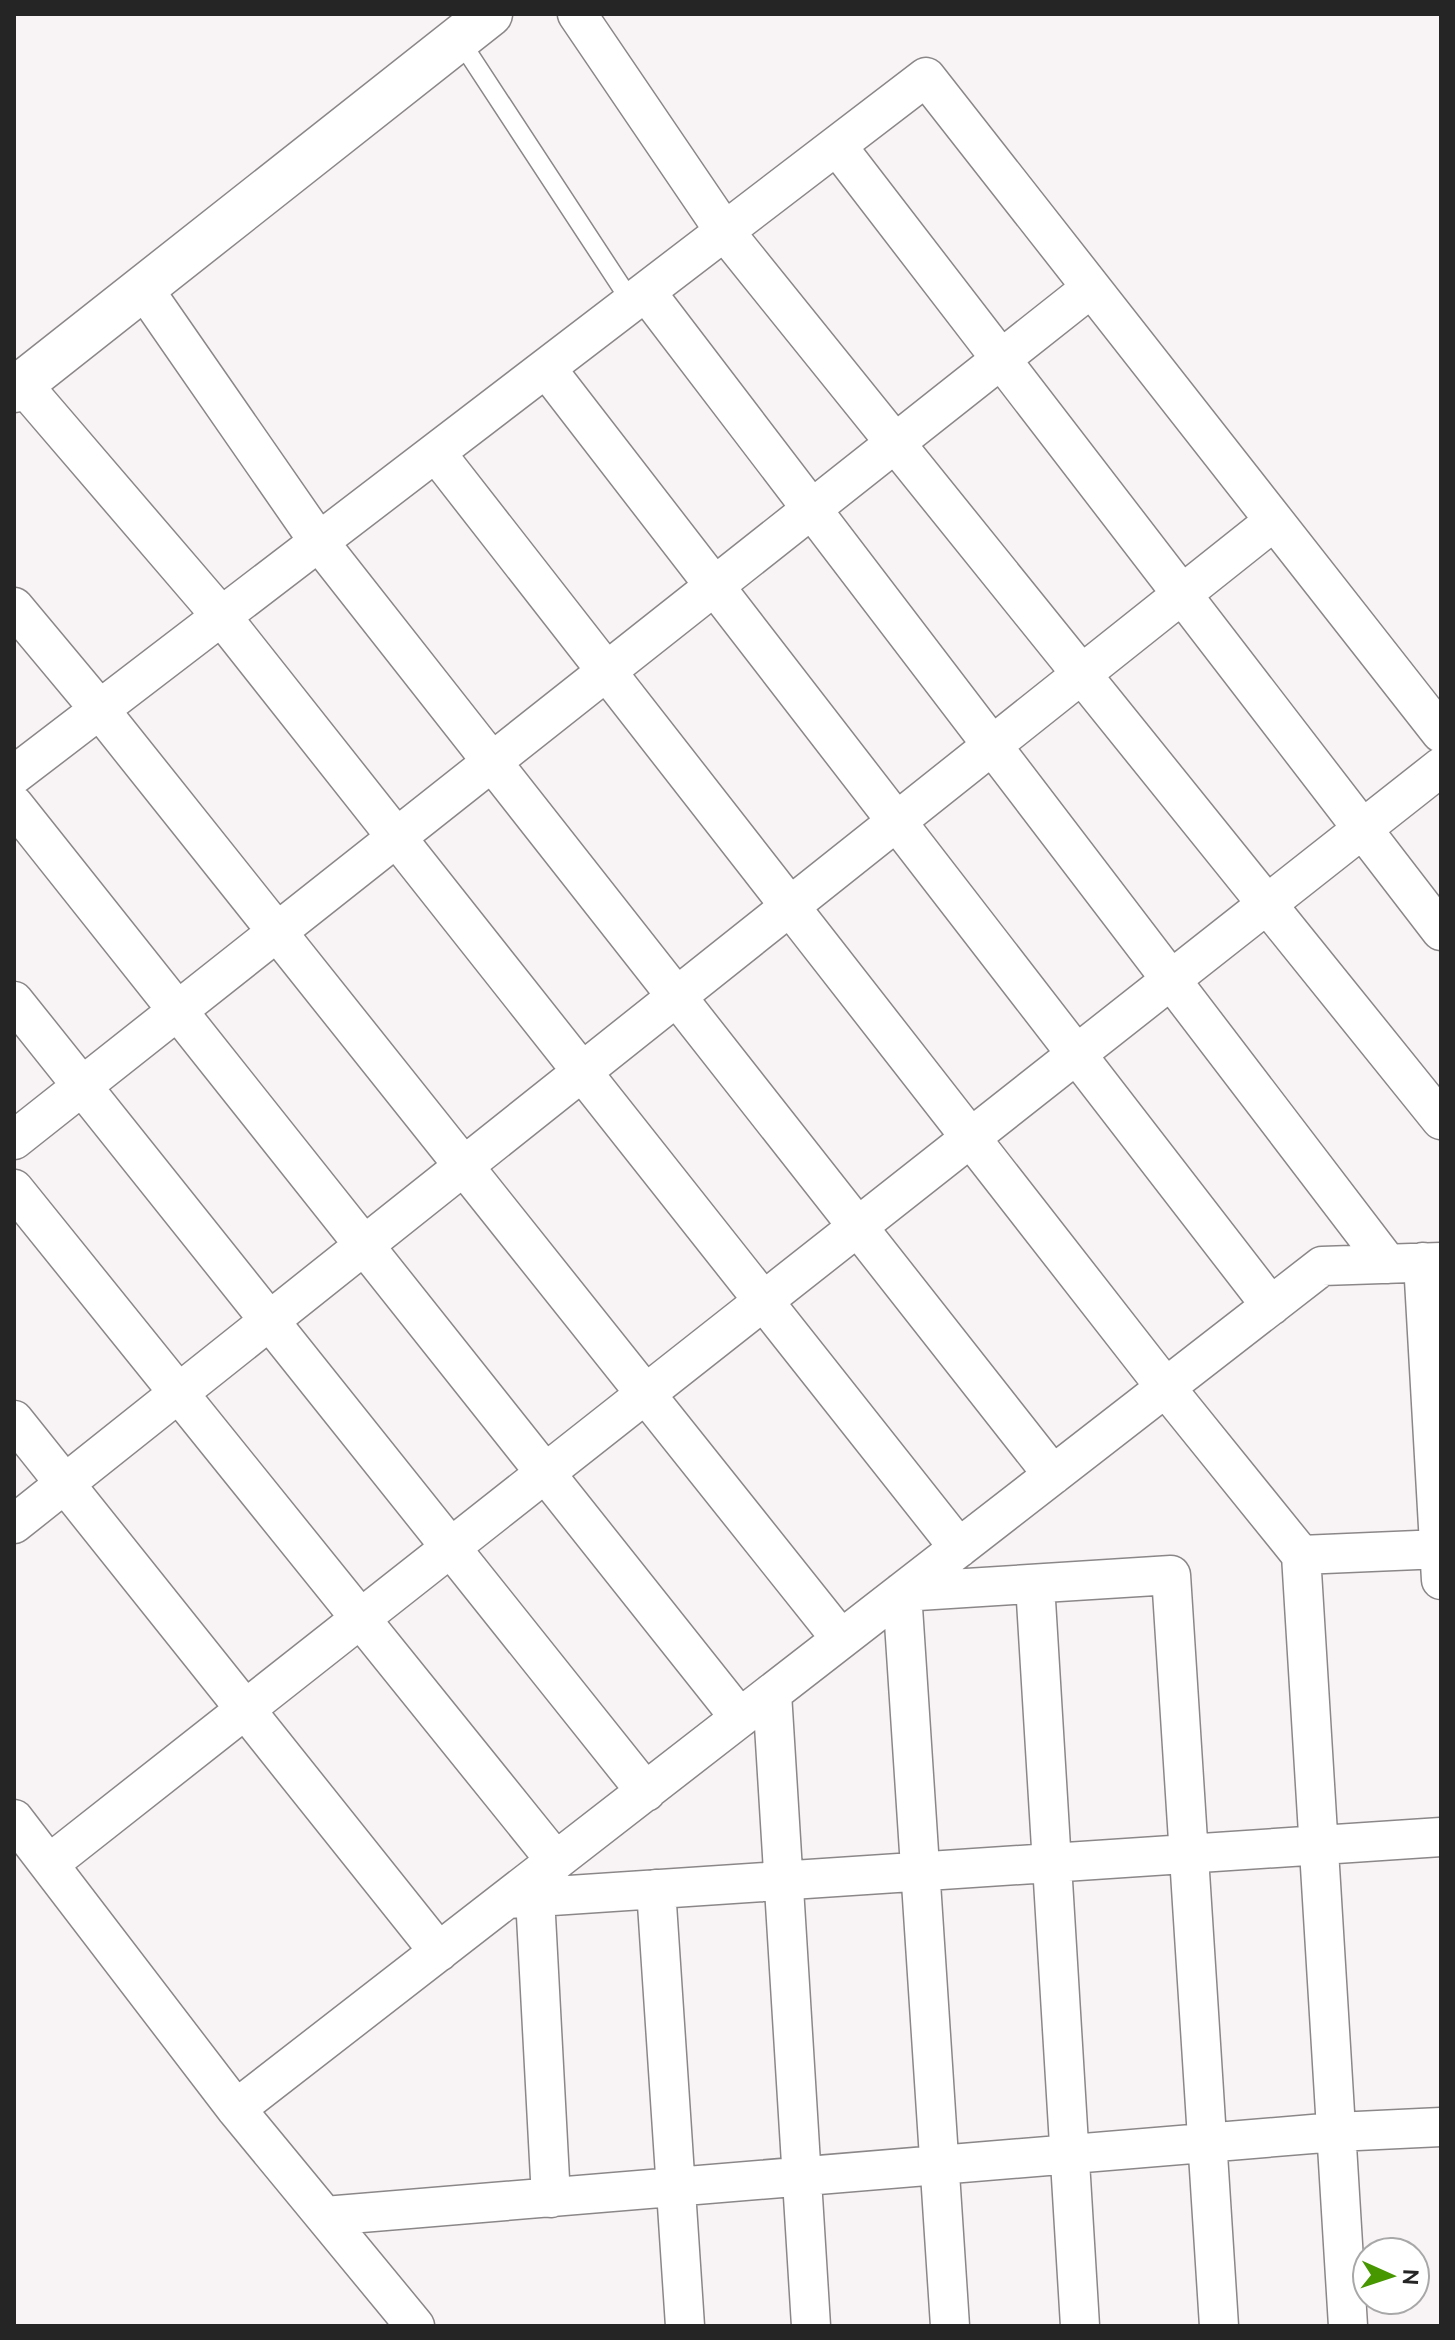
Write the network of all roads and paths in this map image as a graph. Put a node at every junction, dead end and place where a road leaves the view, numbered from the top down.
1 (577, 14) edge
2 (475, 26) edge
3 (837, 146) junction
4 (725, 232) junction
5 (143, 288) junction
6 (1091, 288) junction
7 (639, 297) junction
8 (1001, 359) junction
9 (546, 368) junction
10 (18, 387) edge
11 (895, 443) junction
12 (436, 453) junction
13 (812, 509) junction
14 (1274, 521) junction
15 (319, 542) junction
16 (714, 586) junction
17 (1182, 594) junction
18 (14, 607) edge
19 (222, 617) junction
20 (606, 671) junction
21 (1082, 674) junction
22 (100, 710) junction
23 (1441, 733) edge
24 (993, 746) junction
25 (491, 762) junction
26 (1441, 767) edge
27 (14, 775) edge
28 (14, 805) edge
29 (896, 822) junction
30 (1362, 829) junction
31 (397, 837) junction
32 (1267, 904) junction
33 (790, 907) junction
34 (1441, 931) edge
35 (277, 932) junction
36 (1171, 979) junction
37 (676, 997) junction
38 (14, 1001) edge
39 (177, 1010) junction
40 (1076, 1054) junction
41 (582, 1072) junction
42 (82, 1086) junction
43 (1441, 1120) edge
44 (971, 1138) junction
45 (14, 1140) edge
46 (464, 1166) junction
47 (14, 1189) edge
48 (857, 1227) junction
49 (364, 1246) junction
50 (1417, 1263) edge
51 (763, 1301) junction
52 (1271, 1306) junction
53 (270, 1321) junction
54 (1166, 1388) junction
55 (179, 1393) junction
56 (645, 1394) junction
57 (14, 1420) edge
58 (545, 1473) junction
59 (1053, 1475) junction
60 (65, 1484) junction
61 (14, 1524) edge
62 (450, 1547) junction
63 (959, 1548) junction
64 (1301, 1555) junction
65 (1440, 1559) edge
66 (1035, 1584) junction
67 (902, 1592) junction
68 (361, 1618) junction
69 (841, 1639) junction
70 (772, 1693) junction
71 (245, 1709) junction
72 (740, 1718) junction
73 (646, 1792) junction
74 (14, 1819) edge
75 (1441, 1837) edge
76 (1319, 1842) junction
77 (1189, 1852) junction
78 (556, 1861) junction
79 (1052, 1861) junction
80 (49, 1864) junction
81 (921, 1870) junction
82 (784, 1880) junction
83 (656, 1889) junction
84 (521, 1898) junction
85 (439, 1952) junction
86 (236, 2109) junction
87 (1441, 2127) edge
88 (1336, 2132) junction
89 (1207, 2143) junction
90 (1070, 2155) junction
91 (940, 2165) junction
92 (802, 2177) junction
93 (676, 2187) junction
94 (551, 2198) junction
95 (325, 2216) junction
96 (415, 2326) edge
97 (685, 2326) edge
98 (811, 2326) edge
99 (950, 2326) edge
100 (1080, 2326) edge
101 (1219, 2326) edge
102 (1348, 2326) edge

1 - 4 street
2 - 5 street
2 - 7 lane
3 - 4 street
3 - 6 street
3 - 8 street
4 - 7 street
4 - 11 street
5 - 10 street
5 - 15 street
6 - 8 street
6 - 14 street
7 - 9 street
7 - 13 street
8 - 11 street
8 - 17 street
9 - 12 street
9 - 16 street
10 - 19 street
11 - 13 street
11 - 21 street
12 - 15 street
12 - 20 street
13 - 16 street
13 - 24 street
14 - 17 street
14 - 23 street
15 - 19 street
15 - 25 street
16 - 20 street
16 - 29 street
17 - 21 street
17 - 30 street
18 - 22 street
19 - 22 street
19 - 31 street
20 - 25 street
20 - 33 street
21 - 24 street
21 - 32 street
22 - 27 street
22 - 35 street
24 - 29 street
24 - 36 street
25 - 31 street
25 - 37 street
26 - 30 street
28 - 39 street
29 - 33 street
29 - 40 street
30 - 32 street
30 - 34 street
31 - 35 street
31 - 41 street
32 - 36 street
32 - 43 street
33 - 37 street
33 - 44 street
35 - 39 street
35 - 46 street
36 - 40 street
36 - 50 street
37 - 41 street
37 - 48 street
38 - 42 street
39 - 42 street
39 - 49 street
40 - 44 street
40 - 52 street
41 - 46 street
41 - 51 street
42 - 45 street
42 - 53 street
44 - 48 street
44 - 54 street
46 - 49 street
46 - 56 street
47 - 55 street
48 - 51 street
48 - 59 street
49 - 53 street
49 - 58 street
50 - 52 street
50 - 65 street
51 - 56 street
51 - 63 street
52 - 54 street
53 - 55 street
53 - 62 street
54 - 59 street
54 - 64 street
55 - 60 street
55 - 68 street
56 - 58 street
56 - 69 street
57 - 60 street
58 - 62 street
58 - 72 street
59 - 63 street
60 - 61 street
60 - 71 street
62 - 68 street
62 - 73 street
63 - 67 street
64 - 65 street
64 - 76 street
66 - 67 street
66 - 77 street
66 - 79 street
67 - 69 street
67 - 81 street
68 - 71 street
68 - 78 street
69 - 70 street
70 - 72 street
70 - 82 street
71 - 80 street
71 - 85 street
72 - 73 street
73 - 78 street
74 - 80 street
75 - 76 street
76 - 77 street
76 - 88 street
77 - 79 street
77 - 89 street
78 - 84 street
79 - 81 street
79 - 90 street
80 - 86 street
81 - 82 street
81 - 91 street
82 - 83 street
82 - 92 street
83 - 84 street
83 - 93 street
84 - 85 street
84 - 94 street
85 - 86 street
86 - 95 street
87 - 88 street
88 - 89 street
88 - 102 street
89 - 90 street
89 - 101 street
90 - 91 street
90 - 100 street
91 - 92 street
91 - 99 street
92 - 93 street
92 - 98 street
93 - 94 street
93 - 97 street
94 - 95 street
95 - 96 street

